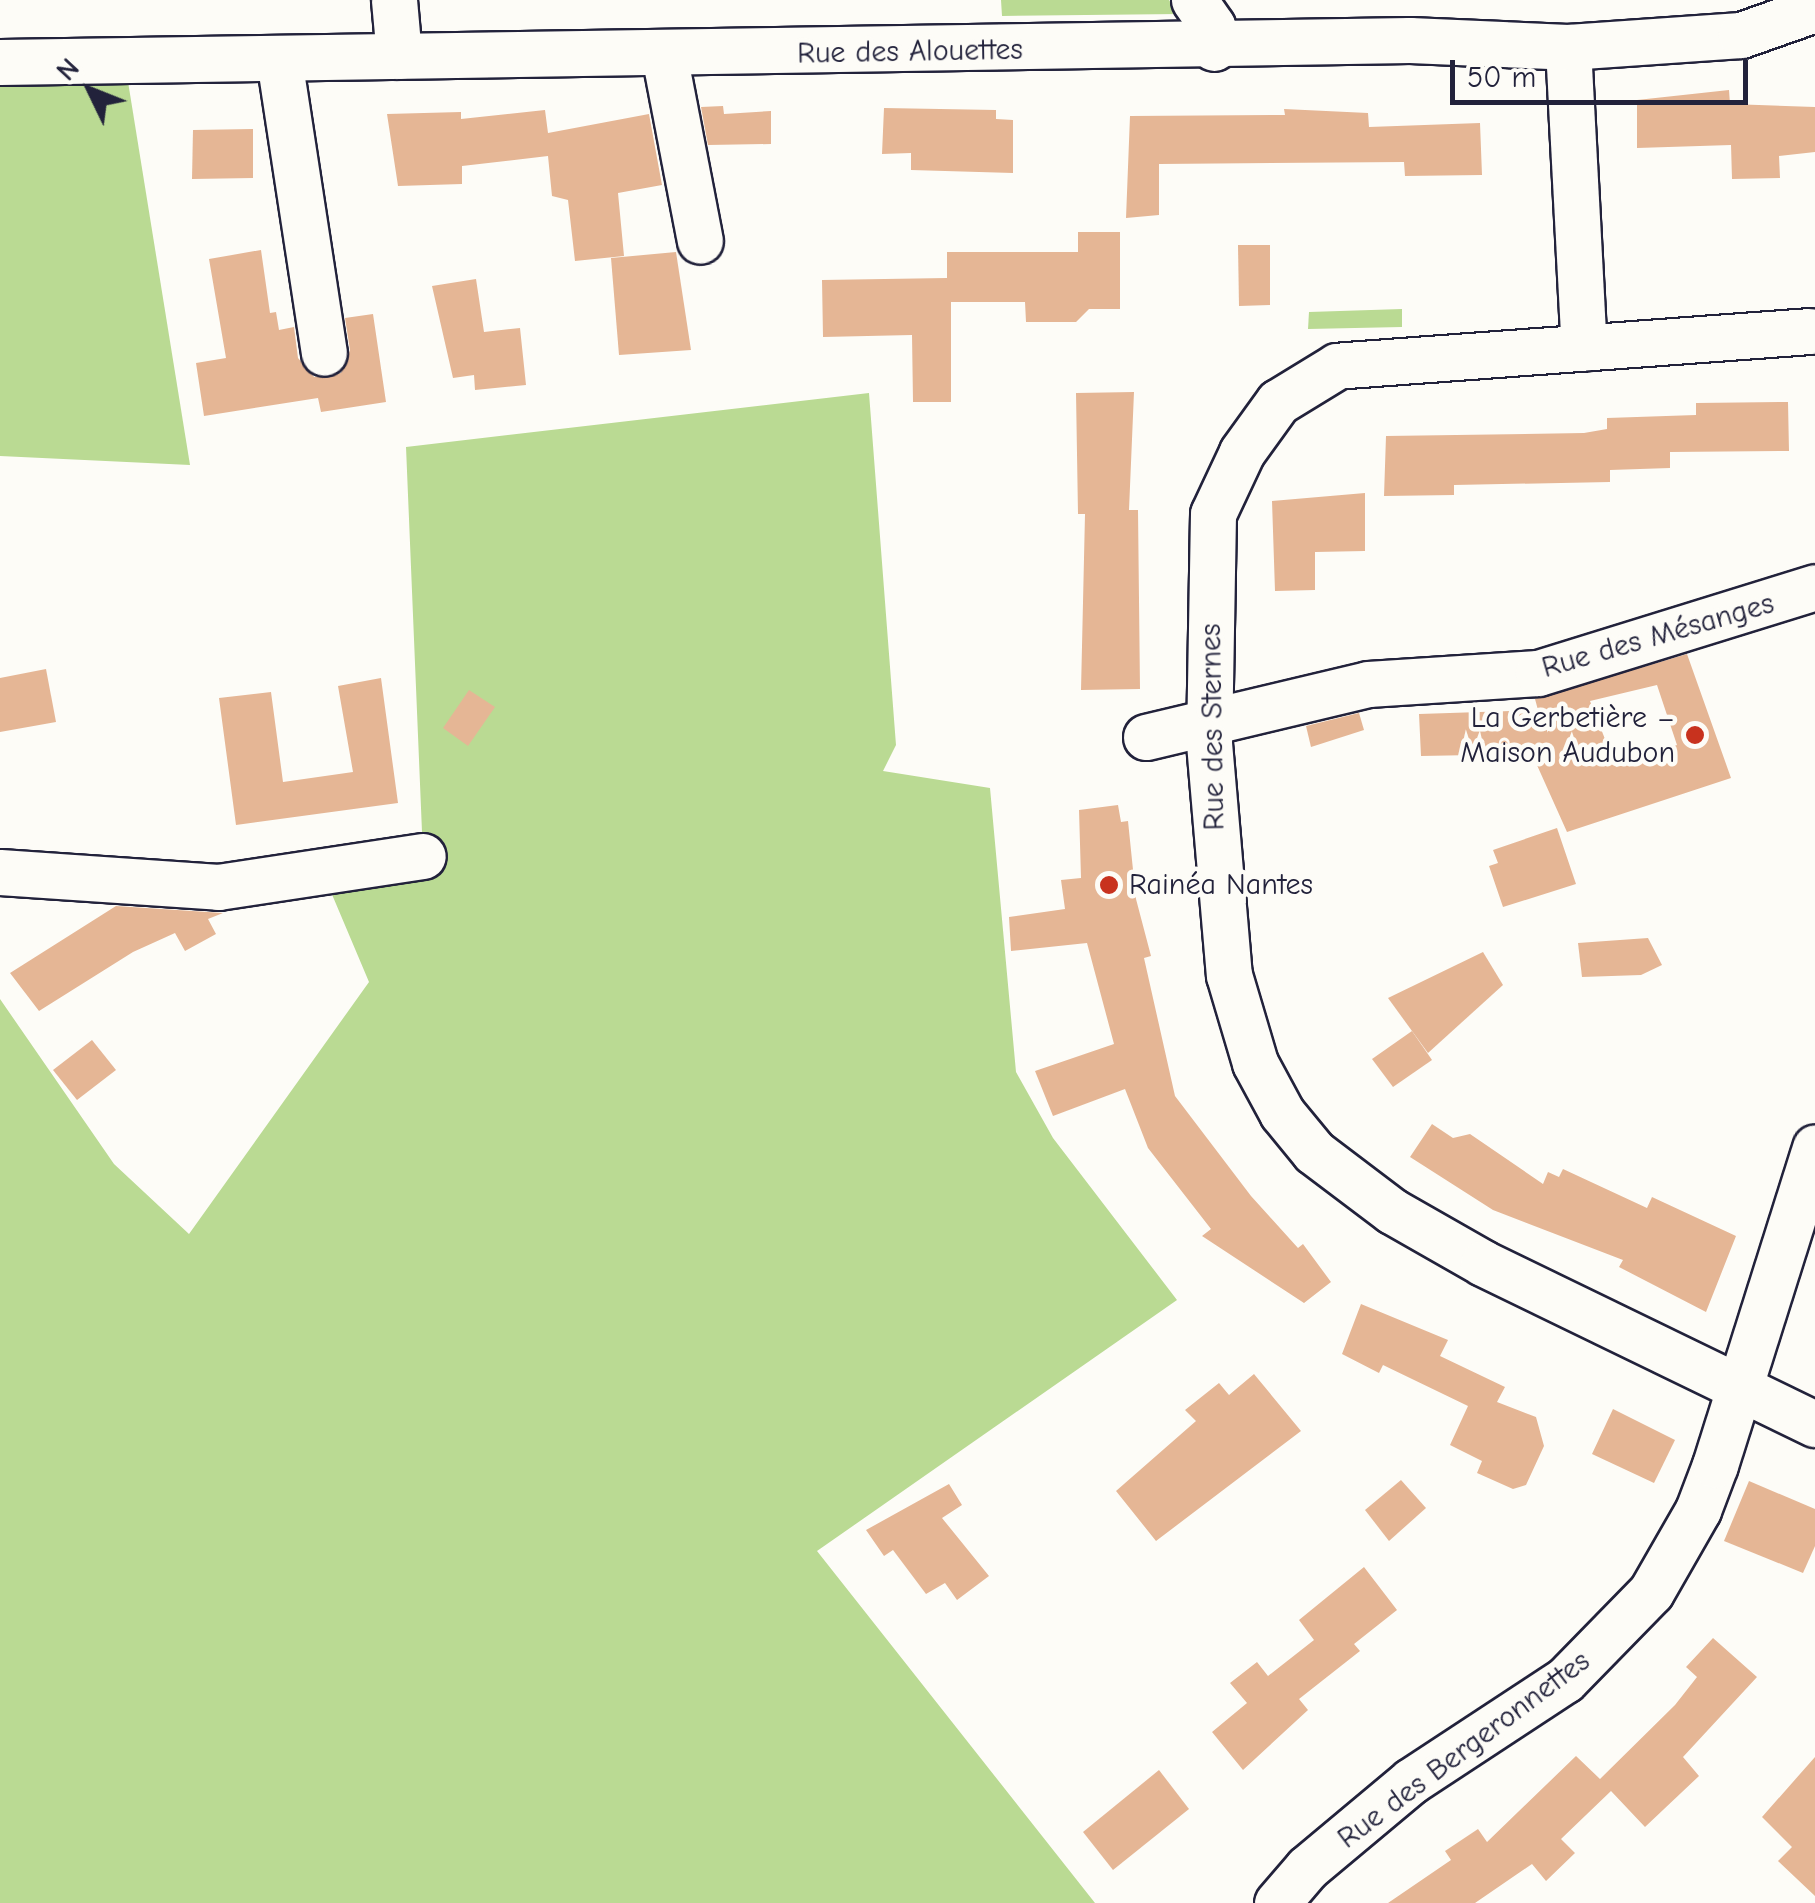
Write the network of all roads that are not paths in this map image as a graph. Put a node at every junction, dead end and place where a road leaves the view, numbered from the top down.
1 (394, 0) edge
2 (1194, 0) edge
3 (1815, 9) edge
4 (1568, 47) junction
5 (1214, 48) junction
6 (664, 54) junction
7 (399, 56) junction
8 (278, 59) junction
9 (0, 62) edge
10 (700, 241) dead end
11 (1810, 330) dead end
12 (1584, 348) junction
13 (324, 353) dead end
14 (1815, 587) edge
15 (1210, 720) junction
16 (1146, 737) dead end
17 (422, 856) dead end
18 (0, 872) edge
19 (1815, 1147) edge
20 (1739, 1390) junction
21 (1815, 1424) edge
22 (1277, 1903) edge

1 - 7 street
2 - 5 street
3 - 4 street, Rue des Alouettes
4 - 5 street, Rue des Alouettes
4 - 12 street
5 - 6 street, Rue des Alouettes
6 - 7 street, Rue des Alouettes
6 - 10 street
7 - 8 street, Rue des Alouettes
8 - 9 street, Rue des Alouettes
8 - 13 street
11 - 12 street, Rue des Sternes
12 - 15 street, Rue des Sternes
14 - 15 street, Rue des Mésanges
15 - 16 street, Rue des Mésanges
15 - 20 street, Rue des Sternes
17 - 18 street
19 - 20 street, Rue des Bergeronnettes
20 - 21 street, Rue des Sternes
20 - 22 street, Rue des Bergeronnettes

